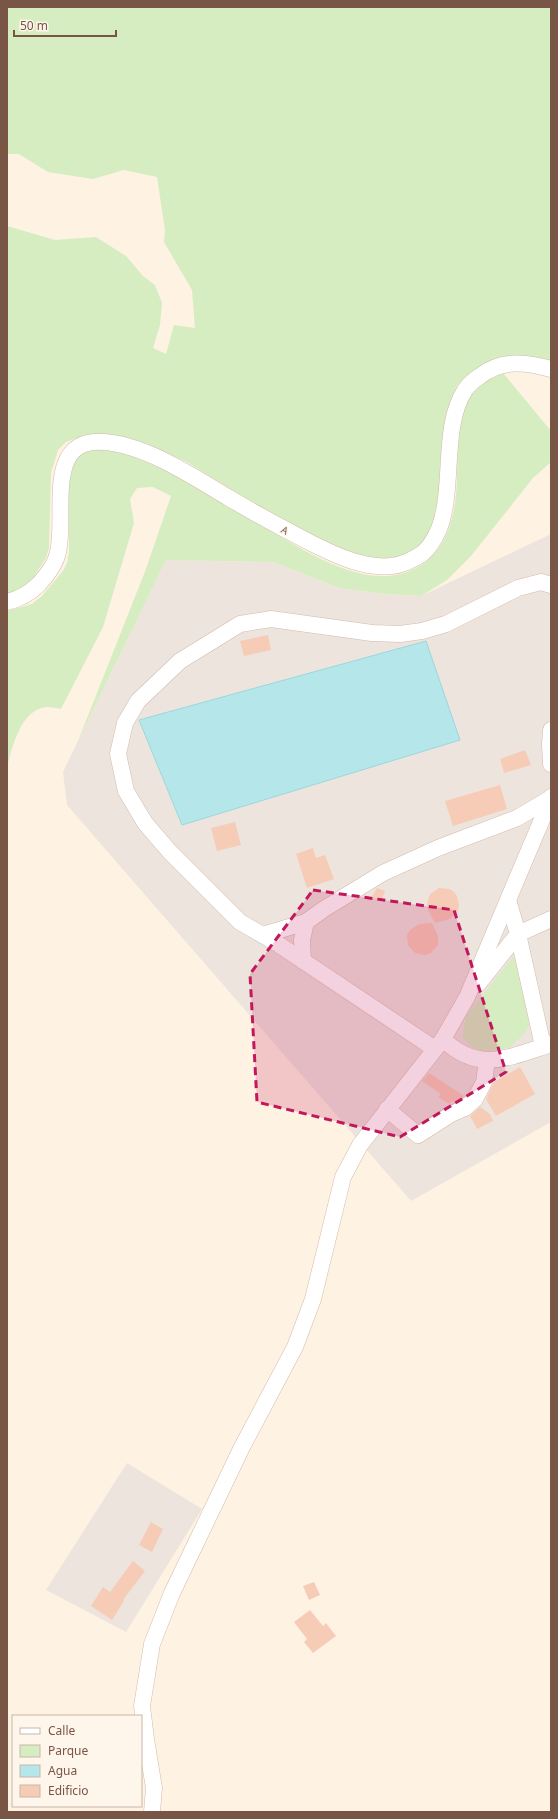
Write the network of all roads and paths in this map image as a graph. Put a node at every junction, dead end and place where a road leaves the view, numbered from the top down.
1 (551, 370) edge
2 (551, 585) edge
3 (7, 602) edge
4 (551, 730) edge
5 (551, 764) edge
6 (551, 794) edge
7 (551, 798) edge
8 (508, 900) junction
9 (551, 918) edge
10 (306, 922) junction
11 (518, 934) junction
12 (263, 935) junction
13 (303, 961) junction
14 (467, 997) junction
15 (439, 1044) junction
16 (547, 1045) edge
17 (487, 1060) junction
18 (387, 1109) junction
19 (152, 1812) edge

1 - 3 street, A
2 - 12 street
4 - 5 street
6 - 7 street
7 - 8 street
7 - 10 street
8 - 11 street
8 - 14 street
9 - 11 street
10 - 12 street
10 - 13 street
11 - 14 street
11 - 16 street
12 - 13 street
13 - 15 street
14 - 15 street
15 - 17 street
15 - 18 street
16 - 17 street
17 - 18 street
18 - 19 street

